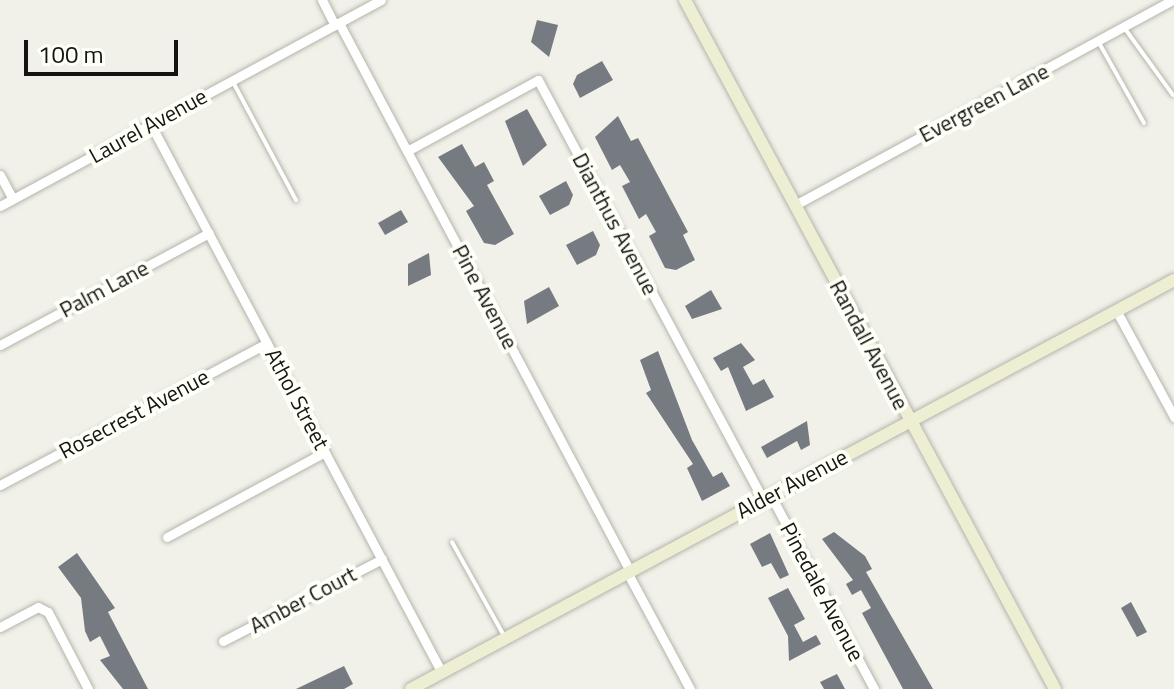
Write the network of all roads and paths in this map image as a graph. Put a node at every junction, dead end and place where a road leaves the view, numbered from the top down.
1 (322, 0) edge
2 (381, 0) edge
3 (685, 0) edge
4 (1172, 0) edge
5 (337, 24) junction
6 (1123, 26) junction
7 (1098, 41) junction
8 (232, 80) junction
9 (1173, 95) edge
10 (1144, 123) dead end
11 (151, 125) junction
12 (407, 151) junction
13 (0, 175) edge
14 (13, 199) junction
15 (296, 200) dead end
16 (795, 205) junction
17 (0, 206) edge
18 (209, 233) junction
19 (1174, 280) edge
20 (1116, 310) junction
21 (267, 343) junction
22 (0, 345) edge
23 (1174, 417) edge
24 (910, 421) junction
25 (325, 452) junction
26 (0, 485) edge
27 (767, 498) junction
28 (167, 537) dead end
29 (452, 542) dead end
30 (382, 559) junction
31 (629, 572) junction
32 (0, 627) edge
33 (505, 639) junction
34 (223, 641) dead end
35 (442, 673) junction
36 (88, 689) edge
37 (411, 689) edge
38 (690, 689) edge
39 (874, 689) edge
40 (1055, 689) edge

1 - 5 street, Pine Avenue
2 - 5 street, Laurel Avenue
3 - 16 main road, Randall Avenue
4 - 6 street, Evergreen Lane
5 - 8 street, Laurel Avenue
5 - 12 street, Pine Avenue
6 - 7 street, Evergreen Lane
6 - 9 lane
7 - 10 lane
7 - 16 street, Evergreen Lane
8 - 11 street, Laurel Avenue
8 - 15 lane
11 - 14 street, Laurel Avenue
11 - 18 street, Athol Street
12 - 27 street, Dianthus Avenue
12 - 31 street, Pine Avenue
13 - 14 street
14 - 17 street, Laurel Avenue
16 - 24 main road, Randall Avenue
18 - 21 street, Athol Street
18 - 22 street, Palm Lane
19 - 20 main road, Alder Avenue
20 - 23 street
20 - 24 main road, Alder Avenue
21 - 25 street, Athol Street
21 - 26 street, Rosecrest Avenue
24 - 27 main road, Alder Avenue
24 - 40 main road, Randall Avenue
25 - 28 street
25 - 30 street, Athol Street
27 - 31 main road, Alder Avenue
27 - 39 street, Pinedale Avenue
29 - 33 lane
30 - 34 street, Amber Court
30 - 35 street, Athol Street
31 - 33 main road, Alder Avenue
31 - 38 street, Pine Avenue
32 - 36 street
33 - 35 main road, Alder Avenue
35 - 37 main road, Alder Avenue

